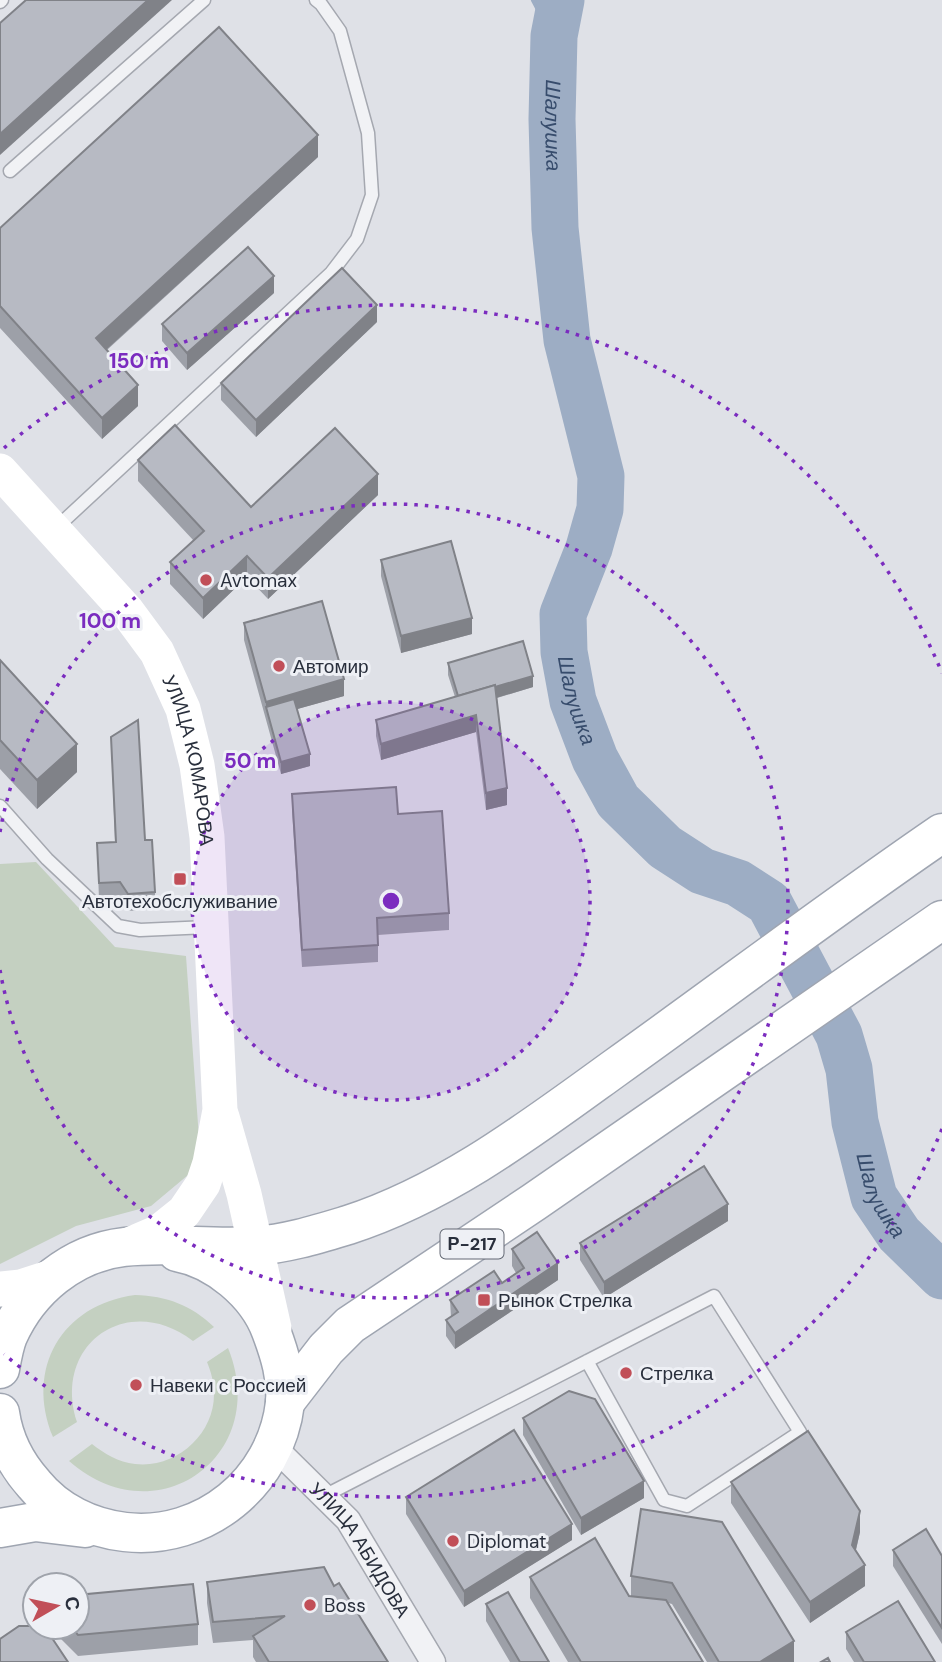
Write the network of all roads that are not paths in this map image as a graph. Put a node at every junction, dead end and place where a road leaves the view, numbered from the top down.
1 (204, 0) edge
2 (316, 0) edge
3 (10, 171) dead end
4 (0, 471) edge
5 (53, 530) junction
6 (0, 806) edge
7 (929, 842) edge
8 (942, 920) edge
9 (211, 926) junction
10 (220, 1110) junction
11 (254, 1246) junction
12 (137, 1247) junction
13 (52, 1278) junction
14 (0, 1289) edge
15 (281, 1356) junction
16 (587, 1361) junction
17 (0, 1369) edge
18 (285, 1402) junction
19 (0, 1413) edge
20 (274, 1447) junction
21 (10, 1459) edge
22 (324, 1496) junction
23 (0, 1528) edge
24 (104, 1530) junction
25 (433, 1662) edge

1 - 3 lane
2 - 5 lane
4 - 5 main road, УЛИЦА КОМАРОВА
5 - 9 main road, УЛИЦА КОМАРОВА
6 - 9 lane
7 - 11 main road
8 - 18 main road, Р-217
9 - 10 main road, УЛИЦА КОМАРОВА
10 - 11 main road
10 - 12 main road
11 - 12 main road
11 - 15 main road
12 - 13 main road
12 - 15 main road
13 - 14 main road
13 - 17 main road
15 - 18 main road
16 - 16 lane
16 - 22 lane
18 - 20 main road, Р-217
19 - 21 main road, Р-217
20 - 22 street, УЛИЦА АБИДОВА
20 - 24 main road, Р-217
21 - 24 main road, Р-217
22 - 25 street, УЛИЦА АБИДОВА
23 - 24 main road, Р-217

